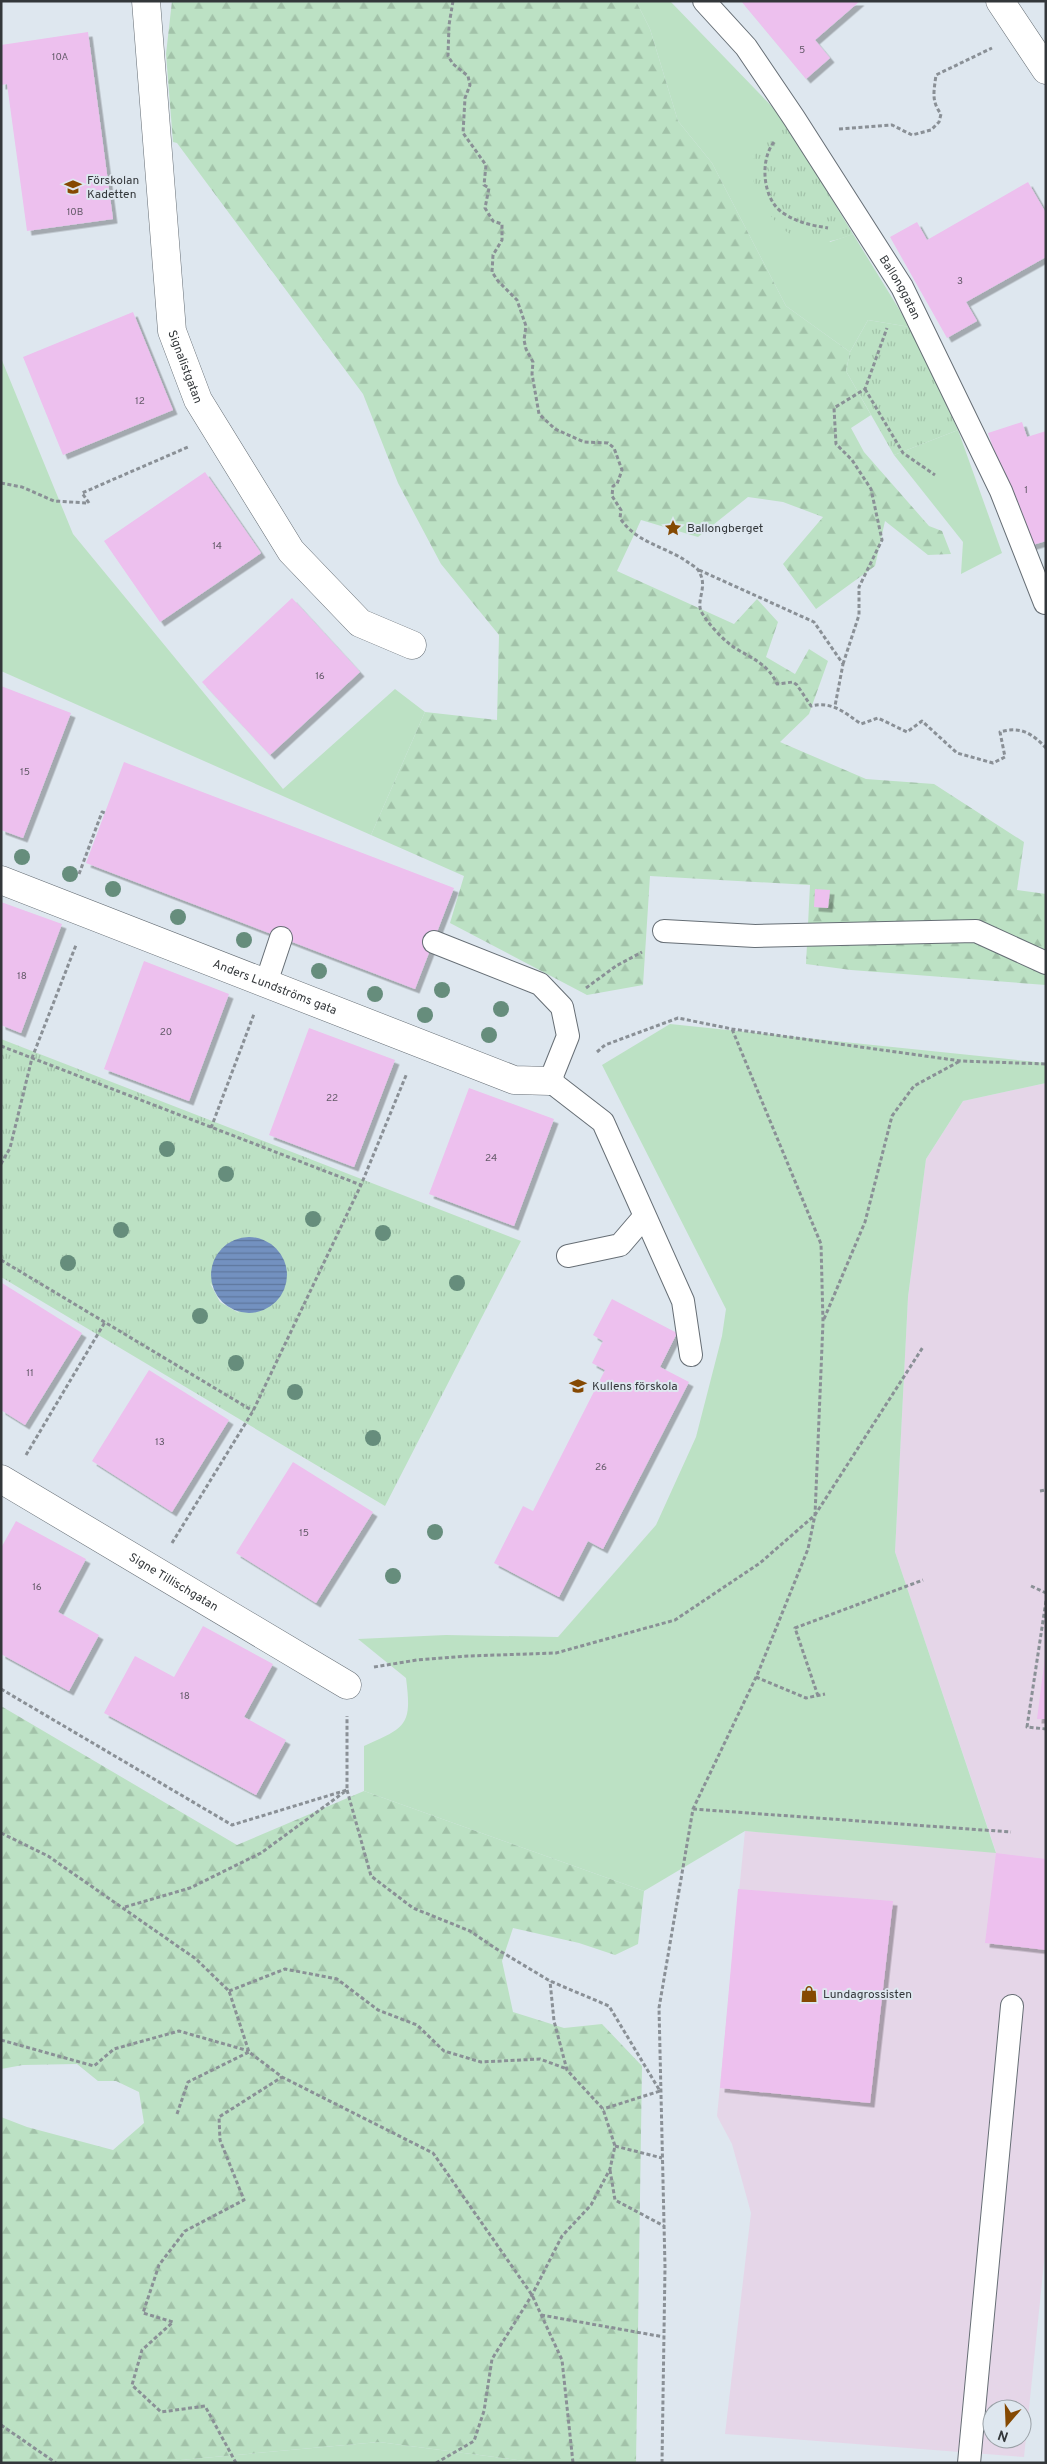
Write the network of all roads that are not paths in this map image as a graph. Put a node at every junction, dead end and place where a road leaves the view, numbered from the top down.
1 (146, 1) edge
2 (704, 1) edge
3 (1000, 1) edge
4 (1046, 70) edge
5 (1045, 603) edge
6 (412, 645) dead end
7 (1, 880) edge
8 (664, 932) road end
9 (281, 938) dead end
10 (434, 942) dead end
11 (1046, 963) edge
12 (261, 995) junction
13 (550, 1081) junction
14 (644, 1217) junction
15 (568, 1256) dead end
16 (691, 1355) dead end
17 (1, 1479) edge
18 (347, 1685) road end
19 (1012, 2006) dead end
20 (969, 2463) edge

1 - 6 street, Signalistgatan
2 - 5 lane, Ballonggatan
3 - 4 street
7 - 12 street, Anders Lundströms gata
8 - 11 lane
9 - 12 lane
10 - 13 lane
12 - 13 street, Anders Lundströms gata
13 - 14 lane
14 - 15 lane
14 - 16 lane
17 - 18 street, Signe Tillischgatan
19 - 20 lane

